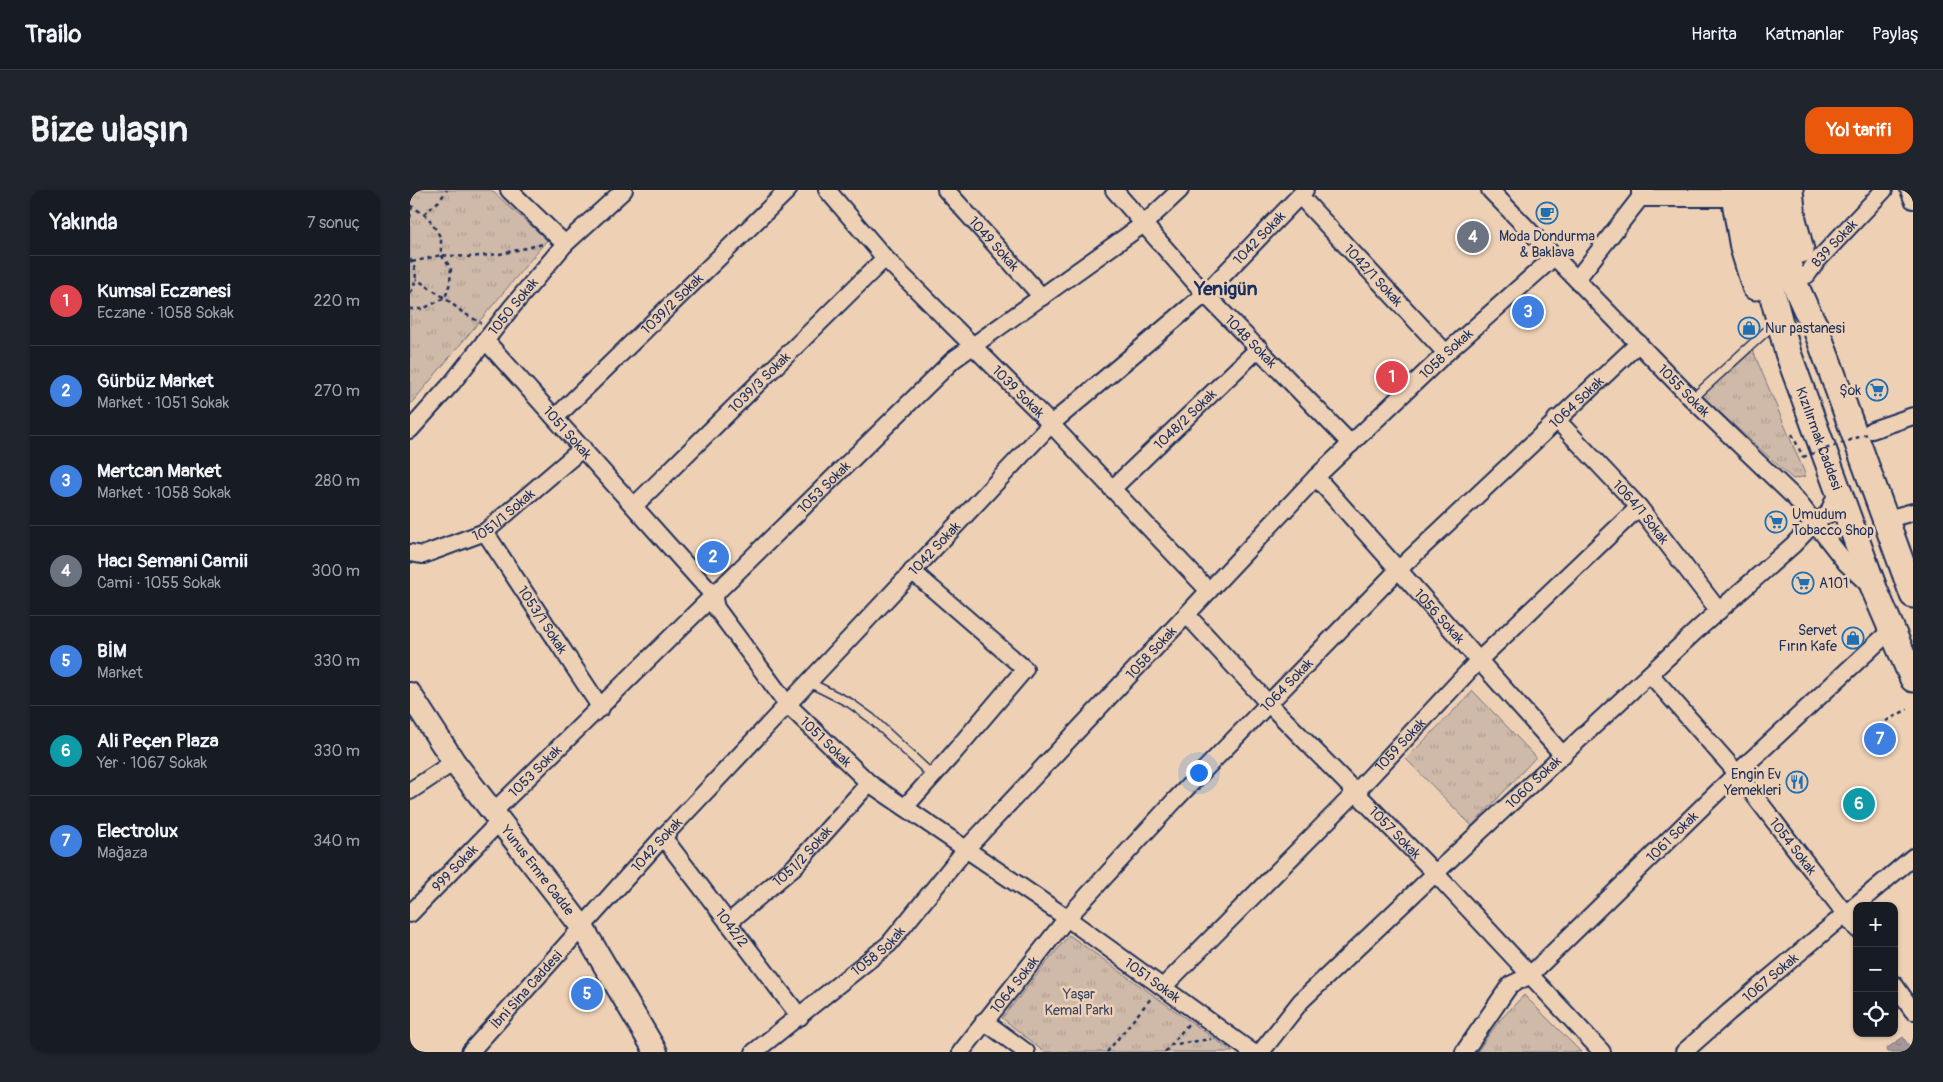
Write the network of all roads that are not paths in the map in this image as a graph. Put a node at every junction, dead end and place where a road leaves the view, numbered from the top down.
1 (509, 190) edge
2 (624, 190) edge
3 (788, 190) edge
4 (946, 190) edge
5 (1114, 190) edge
6 (1180, 190) edge
7 (1490, 190) edge
8 (1772, 190) edge
9 (1790, 190) edge
10 (1884, 190) edge
11 (1909, 190) edge
12 (829, 191) edge
13 (1740, 192) edge
14 (1302, 193) edge
15 (1640, 194) edge
16 (1913, 200) edge
17 (1145, 224) junction
18 (557, 243) junction
19 (1555, 256) junction
20 (885, 258) junction
21 (1807, 275) junction
22 (1577, 278) junction
23 (1205, 294) junction
24 (1042, 297) junction
25 (1772, 326) junction
26 (1815, 326) junction
27 (485, 340) junction
28 (1639, 343) junction
29 (972, 347) junction
30 (1258, 348) junction
31 (1446, 353) junction
32 (1788, 353) junction
33 (1692, 399) junction
34 (1913, 416) edge
35 (556, 417) junction
36 (1556, 419) junction
37 (1051, 424) junction
38 (410, 430) edge
39 (1871, 432) road end
40 (1351, 444) junction
41 (583, 448) junction
42 (1316, 477) junction
43 (1112, 489) junction
44 (1838, 490) junction
45 (634, 506) junction
46 (1639, 507) junction
47 (1913, 512) edge
48 (1884, 520) junction
49 (1814, 523) junction
50 (485, 532) junction
51 (410, 553) edge
52 (1398, 570) junction
53 (912, 571) junction
54 (1209, 591) junction
55 (1875, 591) junction
56 (713, 595) junction
57 (1913, 596) edge
58 (1719, 611) junction
59 (1187, 614) junction
60 (1892, 629) junction
61 (1478, 661) junction
62 (1650, 674) junction
63 (1913, 679) edge
64 (807, 682) junction
65 (410, 694) edge
66 (1268, 703) junction
67 (787, 704) junction
68 (601, 708) junction
69 (1563, 755) junction
70 (454, 762) junction
71 (1737, 773) junction
72 (933, 776) junction
73 (869, 783) junction
74 (410, 791) edge
75 (1356, 792) junction
76 (904, 807) junction
77 (495, 818) junction
78 (663, 837) junction
79 (966, 849) junction
80 (1913, 857) edge
81 (1436, 874) junction
82 (410, 914) edge
83 (1847, 914) junction
84 (1067, 918) junction
85 (728, 923) junction
86 (1853, 923) edge
87 (582, 927) junction
88 (1529, 976) junction
89 (1159, 990) junction
90 (1898, 990) edge
91 (1913, 1012) edge
92 (800, 1017) junction
93 (984, 1021) junction
94 (1695, 1048) edge
95 (470, 1052) edge
96 (656, 1052) edge
97 (754, 1052) edge
98 (961, 1052) edge
99 (1026, 1052) edge
100 (1252, 1052) edge
101 (1261, 1052) edge
102 (1464, 1052) edge
103 (1602, 1052) edge

1 - 18 street
2 - 18 street, 1050 Sokak
3 - 35 street, 1039/2 Sokak
4 - 24 street, 1049 Sokak
5 - 17 street, 1048 Sokak
6 - 17 street, 1053 Sokak
7 - 19 street, 1055 Sokak
8 - 26 main road
9 - 21 main road
10 - 21 street, 839 Sokak
11 - 16 street
12 - 20 street, 1039 Sokak
13 - 15 street
13 - 25 main road
13 - 32 main road, Kızılırmak Caddesi
14 - 23 street, 1042 Sokak
14 - 31 street, 1042/1 Sokak
15 - 22 street
17 - 23 street, 1048 Sokak
17 - 24 street, 1053 Sokak
18 - 27 street, 1050 Sokak
19 - 22 street, 1055 Sokak
19 - 31 street, 1058 Sokak
20 - 29 street, 1039 Sokak
20 - 45 street, 1039/3 Sokak
21 - 26 main road
22 - 28 street, 1055 Sokak
23 - 30 street, 1048 Sokak
23 - 37 street, 1042 Sokak
24 - 29 street, 1053 Sokak
25 - 32 main road
25 - 33 lane
26 - 48 main road
27 - 35 street, 1051 Sokak
27 - 38 street, 1050 Sokak
28 - 33 street, 1055 Sokak
28 - 36 street, 1064 Sokak
29 - 37 street, 1039 Sokak
29 - 56 street, 1053 Sokak
30 - 40 street, 1048 Sokak
30 - 43 street, 1048/2 Sokak
31 - 40 street, 1058 Sokak
32 - 44 main road, Kızılırmak Caddesi
33 - 49 street, 1055 Sokak
34 - 39 street
35 - 41 street, 1051 Sokak
36 - 46 street, 1064/1 Sokak
36 - 52 street, 1064 Sokak
37 - 43 street, 1039 Sokak
37 - 53 street, 1042 Sokak
40 - 42 street, 1058 Sokak
41 - 45 street, 1051 Sokak
41 - 50 street, 1051/1 Sokak
42 - 52 street, 1056 Sokak
42 - 54 street, 1058 Sokak
43 - 54 street, 1039 Sokak
44 - 49 street, 1060 Sokak
44 - 55 main road, Kızılırmak Caddesi
45 - 56 street, 1051 Sokak
46 - 58 street, 1064/1 Sokak
46 - 61 street, 1059 Sokak
47 - 48 street
48 - 57 main road
49 - 55 street, 1055 Sokak
49 - 58 street, 1060 Sokak
50 - 51 street, 1051/1 Sokak
50 - 68 street, 1053/1 Sokak
52 - 61 street, 1056 Sokak
52 - 66 street, 1064 Sokak
53 - 64 street, 1042 Sokak
53 - 72 street
54 - 59 street, 1058 Sokak
55 - 60 main road, Kızılırmak Caddesi
56 - 67 street, 1051 Sokak
56 - 68 street, 1053 Sokak
58 - 62 street, 1060 Sokak
59 - 66 street, 1057 Sokak
59 - 79 street, 1058 Sokak
60 - 63 main road, Kızılırmak Caddesi
60 - 71 street, 1061 Sokak
61 - 69 street, 1056 Sokak
61 - 75 street, 1059 Sokak
62 - 69 street, 1060 Sokak
62 - 71 street, 1054 Sokak
64 - 67 street, 1042 Sokak
64 - 72 lane
65 - 70 street, Yunus Emre Cadde
66 - 75 street, 1057 Sokak
66 - 84 street, 1064 Sokak
67 - 73 street, 1051 Sokak
67 - 78 street, 1042 Sokak
68 - 77 street, 1053 Sokak
69 - 81 street, 1060 Sokak
70 - 74 street
70 - 77 street, Yunus Emre Cadde
71 - 83 street, 1054 Sokak
71 - 88 street, 1061 Sokak
72 - 76 street
73 - 76 street, 1051 Sokak
73 - 85 street, 1051/2 Sokak
75 - 81 street, 1057 Sokak
75 - 89 street, 1059 Sokak
76 - 79 street, 1051 Sokak
77 - 82 street, 999 Sokak
77 - 87 street, Yunus Emre Cadde
78 - 85 street, 1042/2
78 - 87 street, 1042 Sokak
79 - 84 street, 1051 Sokak
79 - 92 street, 1058 Sokak
80 - 83 street, 1067 Sokak
81 - 88 street, 1057 Sokak
81 - 101 street, 1060 Sokak
83 - 86 street, 1054 Sokak
83 - 94 street, 1067 Sokak
84 - 89 street, 1051 Sokak
84 - 93 street, 1064 Sokak
85 - 92 street, 1042/2
87 - 95 street, İbni Sina Caddesi
87 - 96 street, Yunus Emre Cadde
88 - 102 street, 1061 Sokak
88 - 103 street, 1057 Sokak
89 - 100 street, 1051 Sokak
90 - 91 street
92 - 97 street, 1058 Sokak
93 - 98 street, 1064 Sokak
93 - 99 street

